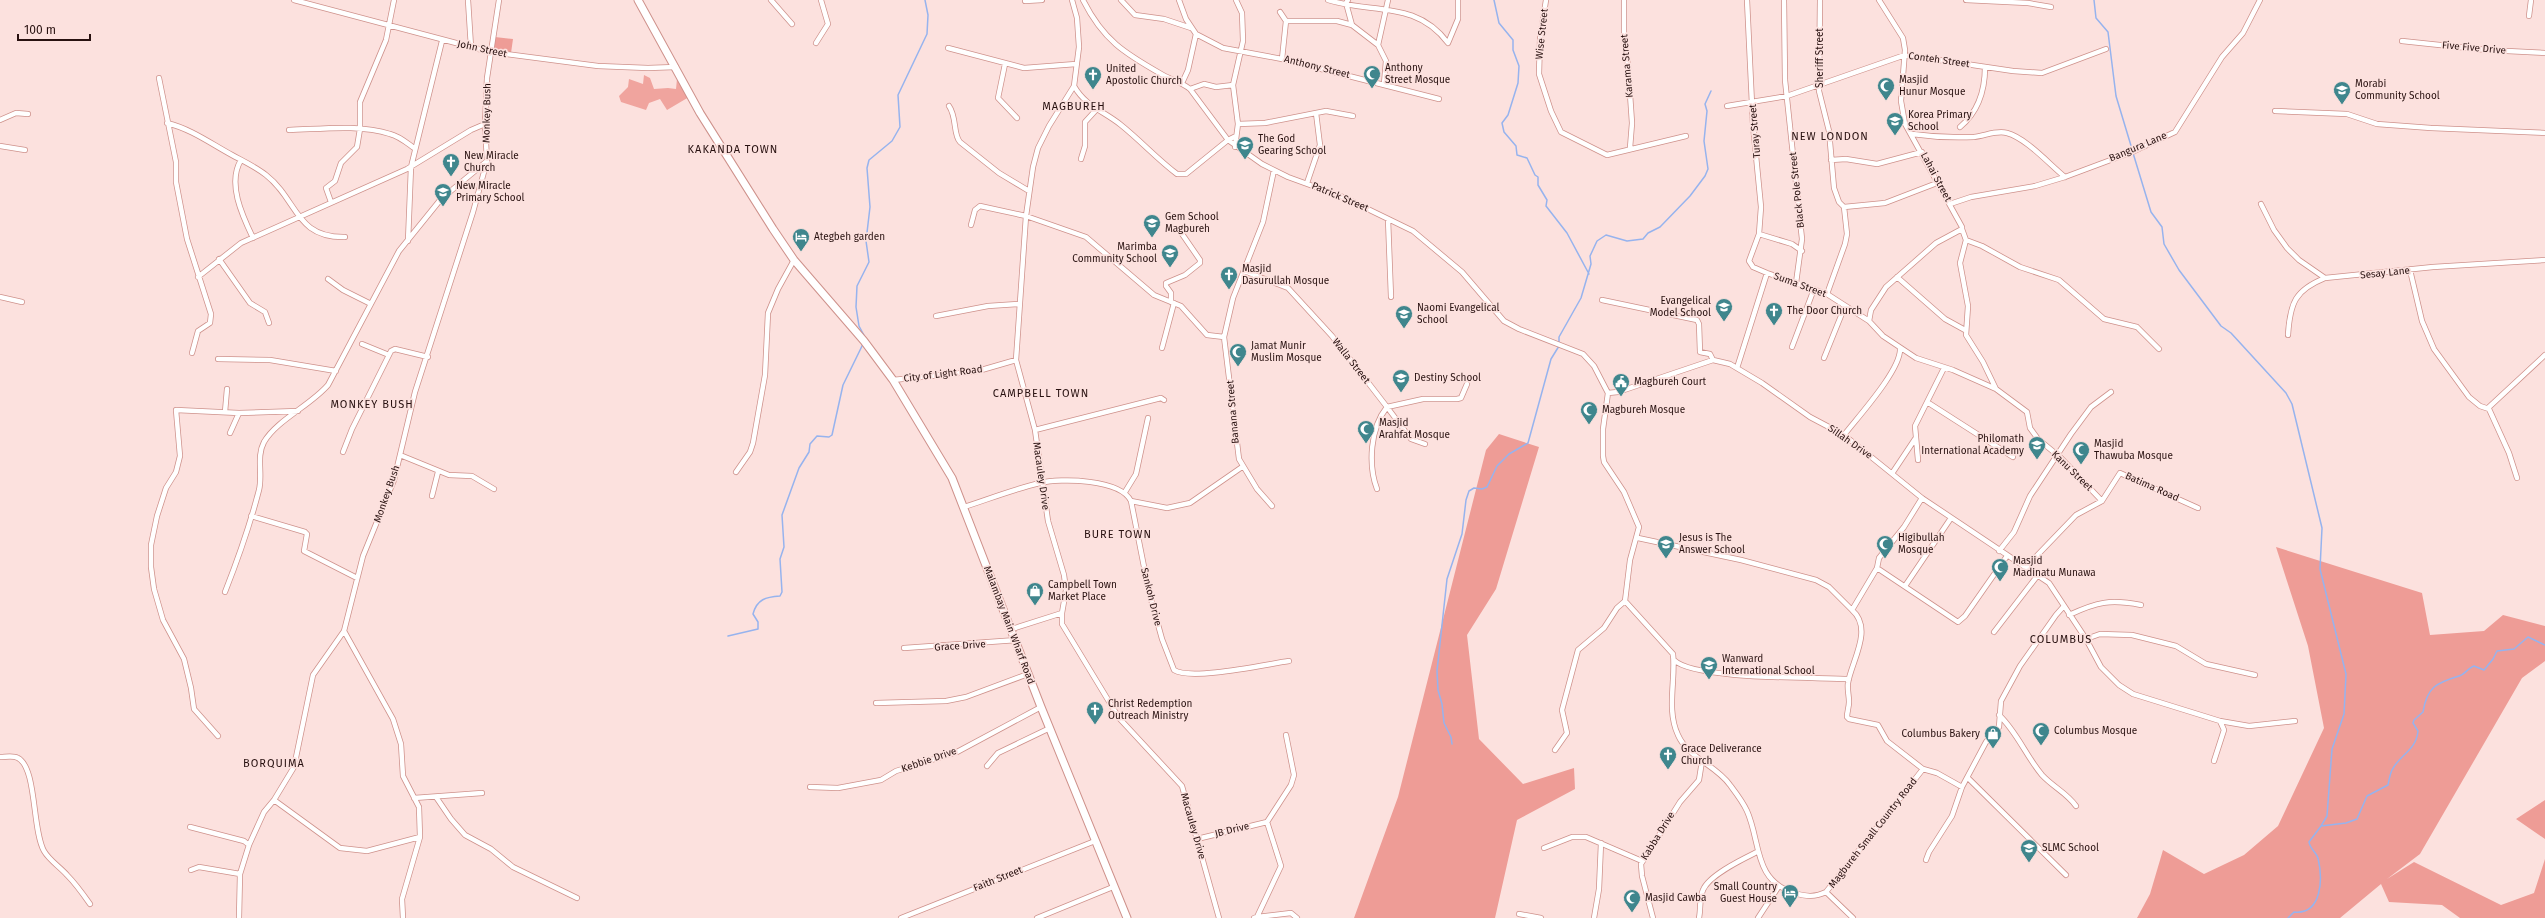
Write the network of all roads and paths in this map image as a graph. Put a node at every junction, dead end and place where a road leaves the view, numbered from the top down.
1 (294, 0) edge
2 (394, 0) edge
3 (468, 0) edge
4 (499, 0) edge
5 (638, 0) edge
6 (771, 0) edge
7 (821, 0) edge
8 (1042, 0) edge
9 (1072, 0) edge
10 (1083, 0) edge
11 (1121, 0) edge
12 (1179, 0) edge
13 (1236, 0) edge
14 (1328, 0) edge
15 (1388, 0) edge
16 (1458, 0) edge
17 (1546, 0) edge
18 (1624, 0) edge
19 (1747, 0) edge
20 (1784, 0) edge
21 (1820, 0) edge
22 (1879, 0) edge
23 (1966, 0) edge
24 (2531, 0) edge
25 (1025, 1) edge
26 (2257, 1) edge
27 (1347, 2) edge
28 (2027, 2) edge
29 (1387, 7) junction
30 (2051, 7) dead end
31 (1280, 12) dead end
32 (2529, 16) dead end
33 (1286, 21) junction
34 (792, 24) dead end
35 (390, 25) junction
36 (1352, 25) junction
37 (1191, 28) junction
38 (1196, 34) junction
39 (2402, 40) dead end
40 (442, 41) junction
41 (816, 43) dead end
42 (1378, 45) junction
43 (471, 47) junction
44 (948, 48) dead end
45 (2106, 49) dead end
46 (1242, 50) junction
47 (490, 52) junction
48 (2545, 52) edge
49 (1905, 55) junction
50 (1282, 59) junction
51 (1005, 64) junction
52 (1076, 64) junction
53 (676, 67) junction
54 (1985, 67) junction
55 (159, 78) dead end
56 (1182, 83) junction
57 (1384, 84) junction
58 (1821, 84) junction
59 (1233, 85) junction
60 (1074, 86) junction
61 (1190, 89) junction
62 (1786, 96) junction
63 (1439, 99) dead end
64 (1752, 102) junction
65 (949, 106) dead end
66 (1727, 106) dead end
67 (1096, 110) junction
68 (2275, 111) dead end
69 (1316, 113) junction
70 (28, 114) dead end
71 (1353, 116) dead end
72 (1017, 118) dead end
73 (0, 120) edge
74 (167, 123) junction
75 (484, 124) junction
76 (1238, 124) junction
77 (1960, 127) dead end
78 (360, 129) junction
79 (289, 130) dead end
80 (2545, 133) edge
81 (1912, 134) junction
82 (1236, 136) junction
83 (1686, 136) dead end
84 (1228, 140) junction
85 (0, 146) edge
86 (1235, 147) junction
87 (414, 148) junction
88 (1630, 148) junction
89 (25, 150) dead end
90 (1922, 152) junction
91 (1081, 159) dead end
92 (241, 160) junction
93 (1831, 160) junction
94 (487, 161) junction
95 (411, 167) junction
96 (1274, 170) junction
97 (2065, 177) junction
98 (1307, 183) junction
99 (1937, 183) junction
100 (1029, 191) junction
101 (332, 202) junction
102 (1950, 204) junction
103 (2261, 204) dead end
104 (1844, 207) junction
105 (299, 216) junction
106 (1026, 216) junction
107 (1388, 219) junction
108 (971, 224) dead end
109 (1962, 229) junction
110 (1180, 231) dead end
111 (1759, 234) junction
112 (253, 238) junction
113 (345, 238) dead end
114 (1966, 240) junction
115 (408, 241) junction
116 (1802, 251) junction
117 (219, 258) junction
118 (794, 260) junction
119 (2545, 260) edge
120 (1749, 261) joint
121 (2410, 270) junction
122 (1244, 271) junction
123 (1767, 273) junction
124 (198, 277) junction
125 (1897, 277) junction
126 (2325, 278) junction
127 (328, 279) dead end
128 (1796, 283) junction
129 (1814, 289) junction
130 (1827, 294) junction
131 (0, 297) edge
132 (1391, 297) dead end
133 (1602, 300) dead end
134 (22, 302) dead end
135 (1173, 303) junction
136 (371, 304) junction
137 (1018, 304) junction
138 (1845, 306) junction
139 (936, 316) dead end
140 (1869, 321) junction
141 (269, 323) dead end
142 (1965, 330) junction
143 (2288, 335) dead end
144 (1224, 337) junction
145 (362, 344) dead end
146 (1792, 347) dead end
147 (1162, 348) dead end
148 (1900, 348) junction
149 (2159, 349) dead end
150 (192, 353) dead end
151 (389, 355) junction
152 (2545, 355) edge
153 (428, 357) junction
154 (1824, 358) dead end
155 (218, 359) dead end
156 (1016, 360) junction
157 (1713, 360) junction
158 (1737, 368) junction
159 (1944, 368) junction
160 (1953, 370) joint
161 (336, 371) junction
162 (893, 380) junction
163 (1467, 384) dead end
164 (228, 389) dead end
165 (1996, 389) junction
166 (2111, 392) dead end
167 (1608, 393) junction
168 (1164, 400) dead end
169 (1927, 402) junction
170 (1387, 407) junction
171 (2488, 408) junction
172 (298, 411) junction
173 (225, 412) junction
174 (239, 413) junction
175 (1148, 418) dead end
176 (1035, 430) junction
177 (230, 433) dead end
178 (1844, 435) junction
179 (1915, 439) junction
180 (1425, 444) dead end
181 (343, 452) dead end
182 (400, 455) junction
183 (2057, 456) junction
184 (2013, 457) dead end
185 (1918, 460) dead end
186 (1242, 467) junction
187 (438, 472) junction
188 (736, 472) dead end
189 (1893, 472) junction
190 (2517, 478) dead end
191 (1042, 482) junction
192 (494, 489) dead end
193 (1377, 489) dead end
194 (1125, 492) junction
195 (432, 496) dead end
196 (1922, 498) junction
197 (1130, 501) junction
198 (2102, 501) junction
199 (1272, 506) dead end
200 (964, 507) junction
201 (2198, 508) dead end
202 (251, 516) junction
203 (1951, 518) junction
204 (1638, 538) junction
205 (1999, 551) junction
206 (2007, 556) junction
207 (2026, 567) junction
208 (1877, 568) junction
209 (2038, 575) junction
210 (357, 578) junction
211 (1905, 586) junction
212 (225, 592) dead end
213 (1625, 601) junction
214 (2141, 605) dead end
215 (2064, 606) junction
216 (1852, 610) junction
217 (1062, 613) junction
218 (2069, 615) junction
219 (1012, 629) junction
220 (344, 632) junction
221 (1994, 632) dead end
222 (2086, 639) junction
223 (1017, 640) junction
224 (904, 648) dead end
225 (1674, 660) junction
226 (1289, 661) dead end
227 (1028, 674) junction
228 (2255, 675) dead end
229 (1849, 679) junction
230 (876, 703) dead end
231 (1041, 707) junction
232 (1999, 715) junction
233 (2220, 721) junction
234 (2295, 721) dead end
235 (1050, 728) junction
236 (1286, 735) dead end
237 (218, 736) dead end
238 (1555, 750) dead end
239 (0, 757) edge
240 (1702, 761) junction
241 (2214, 761) dead end
242 (987, 766) dead end
243 (1923, 769) junction
244 (1968, 778) junction
245 (810, 787) dead end
246 (1962, 787) junction
247 (482, 793) dead end
248 (436, 797) junction
249 (414, 798) junction
250 (274, 800) junction
251 (2076, 806) dead end
252 (1267, 822) junction
253 (190, 827) dead end
254 (420, 837) junction
255 (1197, 839) junction
256 (1095, 841) junction
257 (1601, 843) junction
258 (249, 845) junction
259 (1544, 848) dead end
260 (1757, 852) junction
261 (1926, 860) dead end
262 (1642, 861) junction
263 (191, 870) dead end
264 (240, 874) junction
265 (2066, 875) dead end
266 (1778, 886) junction
267 (1114, 887) junction
268 (1826, 892) junction
269 (577, 898) dead end
270 (90, 904) dead end
271 (1519, 914) dead end
272 (239, 918) edge
273 (404, 918) edge
274 (901, 918) edge
275 (1037, 918) edge
276 (1127, 918) edge
277 (1220, 918) edge
278 (1256, 918) edge
279 (1297, 918) edge
280 (1541, 918) edge
281 (1594, 918) edge
282 (1653, 918) edge
283 (1699, 918) edge
284 (1758, 918) edge
285 (1853, 918) edge

1 - 35 street, John Street
2 - 35 street
3 - 43 street
4 - 47 street, Monkey Bush
5 - 53 street, Malambay Main Wharf Road
6 - 34 street
7 - 41 street
8 - 25 street
9 - 52 street, Macauley Drive
10 - 56 street, Patrick Street
11 - 37 street
12 - 37 street
13 - 46 street
14 - 27 street
15 - 29 street
16 - 29 street
17 - 88 street, Wise Street
18 - 88 street, Karama Street
19 - 64 street, Turay Street
20 - 62 street, Black Pole Street
21 - 58 street, Sheriff Street
22 - 49 street, Lahai Street
23 - 28 street
24 - 32 street
26 - 97 street, Bangura Lane
27 - 29 street
27 - 36 street
28 - 30 street
29 - 42 street
31 - 33 street
33 - 36 street
33 - 50 street
35 - 40 street, John Street
35 - 78 street
36 - 42 street
37 - 38 street
38 - 46 street, Anthony Street
38 - 56 street
39 - 48 street, Five Five Drive
40 - 43 street, John Street
40 - 87 street
42 - 57 street
43 - 47 street, John Street
44 - 51 street
45 - 54 street, Conteh Street
46 - 50 street, Anthony Street
46 - 59 street
47 - 53 street, John Street
47 - 75 street, Monkey Bush
49 - 54 street, Conteh Street
49 - 58 street, Conteh Street
49 - 81 street, Lahai Street
50 - 57 street, Anthony Street
51 - 52 street
51 - 72 street
52 - 60 street, Macauley Drive
53 - 118 street, Malambay Main Wharf Road
54 - 77 street
55 - 74 street
56 - 61 street, Patrick Street
57 - 63 street, Anthony Street
58 - 62 street, Conteh Street
58 - 93 street, Sheriff Street
59 - 61 street
59 - 76 street
60 - 67 street
60 - 100 street, Macauley Drive
61 - 84 street, Patrick Street
62 - 64 street, Conteh Street
62 - 116 street, Black Pole Street
64 - 66 street, Conteh Street
64 - 111 street, Turay Street
65 - 100 street
67 - 84 street
67 - 91 street
68 - 80 street
69 - 71 street
69 - 76 street
69 - 98 street
70 - 73 street
74 - 92 street
74 - 124 street
75 - 94 street, Monkey Bush
75 - 95 street
76 - 82 street
78 - 79 street
78 - 87 street
78 - 101 street
81 - 90 street, Lahai Street
81 - 97 street
82 - 84 street
82 - 86 street
83 - 88 street, Wise Street
84 - 86 street, Patrick Street
85 - 89 street
86 - 96 street, Patrick Street
87 - 95 street
90 - 93 street
90 - 99 street, Lahai Street
92 - 105 street
92 - 112 street
93 - 104 street, Sheriff Street
94 - 115 street
94 - 153 street, Monkey Bush
95 - 101 street
95 - 115 street
96 - 98 street, Patrick Street
96 - 122 street, Banana Street
97 - 102 street, Bangura Lane
98 - 107 street, Patrick Street
99 - 102 street, Lahai Street
99 - 104 street
100 - 106 street, Macauley Drive
101 - 105 street
102 - 109 street, Lahai Street
103 - 126 street
104 - 130 street
105 - 112 street
105 - 113 street
106 - 108 street
106 - 135 street
106 - 137 street, Macauley Drive
107 - 132 street
107 - 167 street, Patrick Street
109 - 114 street
109 - 125 street
110 - 135 street
111 - 116 street
111 - 120 street, Turay Street
112 - 117 street
114 - 142 street
114 - 149 street
115 - 136 street
116 - 128 street, Black Pole Street
117 - 124 street
117 - 141 street
118 - 162 street, Malambay Main Wharf Road
118 - 188 street
119 - 121 street, Sesay Lane
120 - 123 street, Suma Street
121 - 126 street, Sesay Lane
121 - 171 street
122 - 144 street, Banana Street
122 - 170 street, Walla Street
123 - 128 street, Suma Street
123 - 158 street
124 - 150 street
125 - 140 street
125 - 142 street
126 - 143 street, Sesay Lane
127 - 136 street
128 - 129 street, Suma Street
129 - 130 street, Suma Street
129 - 146 street
130 - 138 street, Suma Street
131 - 134 street
133 - 157 street
135 - 144 street
135 - 147 street
136 - 161 street
137 - 139 street
137 - 156 street, Macauley Drive
138 - 140 street, Suma Street
138 - 154 street
140 - 148 street, Suma Street
142 - 165 street
144 - 186 street, Banana Street
145 - 151 street
148 - 159 street, Suma Street
148 - 178 street
151 - 153 street
151 - 181 street
152 - 171 street
153 - 182 street, Monkey Bush
155 - 161 street
156 - 162 street, City of Light Road
156 - 176 street, Macauley Drive
157 - 158 street, Sillah Drive
157 - 167 street
158 - 178 street, Sillah Drive
159 - 160 street, Suma Street
159 - 169 street
160 - 165 street, Kanu Street
161 - 172 street
162 - 200 street, Malambay Main Wharf Road
163 - 170 street
164 - 173 street
165 - 183 street, Kanu Street
166 - 183 street
167 - 204 street
168 - 176 street
169 - 179 street
169 - 184 street
170 - 180 street, Walla Street
170 - 193 street
171 - 190 street
172 - 174 street
172 - 202 street
173 - 174 street
173 - 237 street
174 - 177 street
175 - 194 street
176 - 191 street, Macauley Drive
178 - 189 street, Sillah Drive
179 - 185 street
179 - 189 street
182 - 187 street
182 - 210 street, Monkey Bush
183 - 198 street, Kanu Street
183 - 205 street
186 - 197 street
186 - 199 street, Banana Street
187 - 192 street
187 - 195 street
189 - 196 street, Sillah Drive
191 - 194 street
191 - 200 street
191 - 217 street, Macauley Drive
194 - 197 street, Sankoh Drive
196 - 203 street, Sillah Drive
196 - 208 street
197 - 226 street, Sankoh Drive
198 - 201 street, Batima Road
198 - 207 street, Batima Road
200 - 219 street, Malambay Main Wharf Road
202 - 210 street
202 - 212 street
203 - 205 street, Sillah Drive
203 - 211 street
204 - 213 street
204 - 216 street
205 - 206 street, Sillah Drive
206 - 207 street, Sillah Drive
206 - 211 street
207 - 209 street, Sillah Drive
208 - 211 street
208 - 216 street
209 - 215 street, Sillah Drive
209 - 221 street
210 - 220 street, Monkey Bush
213 - 225 street
213 - 238 street
214 - 218 street
215 - 218 street, Sillah Drive
215 - 232 street
216 - 229 street
217 - 219 street
217 - 255 street, Macauley Drive
218 - 222 street, Sillah Drive
219 - 223 street, Malambay Main Wharf Road
220 - 249 street
220 - 250 street, Monkey Bush
222 - 228 street
222 - 233 street, Sillah Drive
223 - 224 street, Grace Drive
223 - 227 street, Malambay Main Wharf Road
225 - 229 street
225 - 240 street
227 - 230 street
227 - 231 street, Malambay Main Wharf Road
229 - 243 street
231 - 235 street, Malambay Main Wharf Road
231 - 245 street, Kebbie Drive
232 - 244 street
232 - 251 street
233 - 234 street, Sillah Drive
233 - 241 street
235 - 242 street
235 - 256 street, Malambay Main Wharf Road
236 - 252 street
239 - 270 street
240 - 260 street
240 - 262 street, Kabba Drive
243 - 246 street, Magbureh Small Country Road
243 - 268 street, Magbureh Small Country Road
244 - 246 street
244 - 265 street
246 - 261 street
247 - 248 street
248 - 249 street
248 - 269 street
249 - 254 street
250 - 254 street
250 - 258 street, Monkey Bush
252 - 255 street, JB Drive
252 - 278 street
253 - 258 street
254 - 273 street
255 - 277 street, Macauley Drive
256 - 267 street, Malambay Main Wharf Road
256 - 274 street, Faith Street
257 - 259 street
257 - 262 street
257 - 281 street
258 - 264 street, Monkey Bush
260 - 266 street
260 - 283 street
262 - 282 street, Kabba Drive
263 - 264 street
264 - 272 street, Monkey Bush
266 - 268 street, Magbureh Small Country Road
266 - 284 street
267 - 275 street
267 - 276 street, Malambay Main Wharf Road
268 - 285 street
271 - 280 street
278 - 279 street

